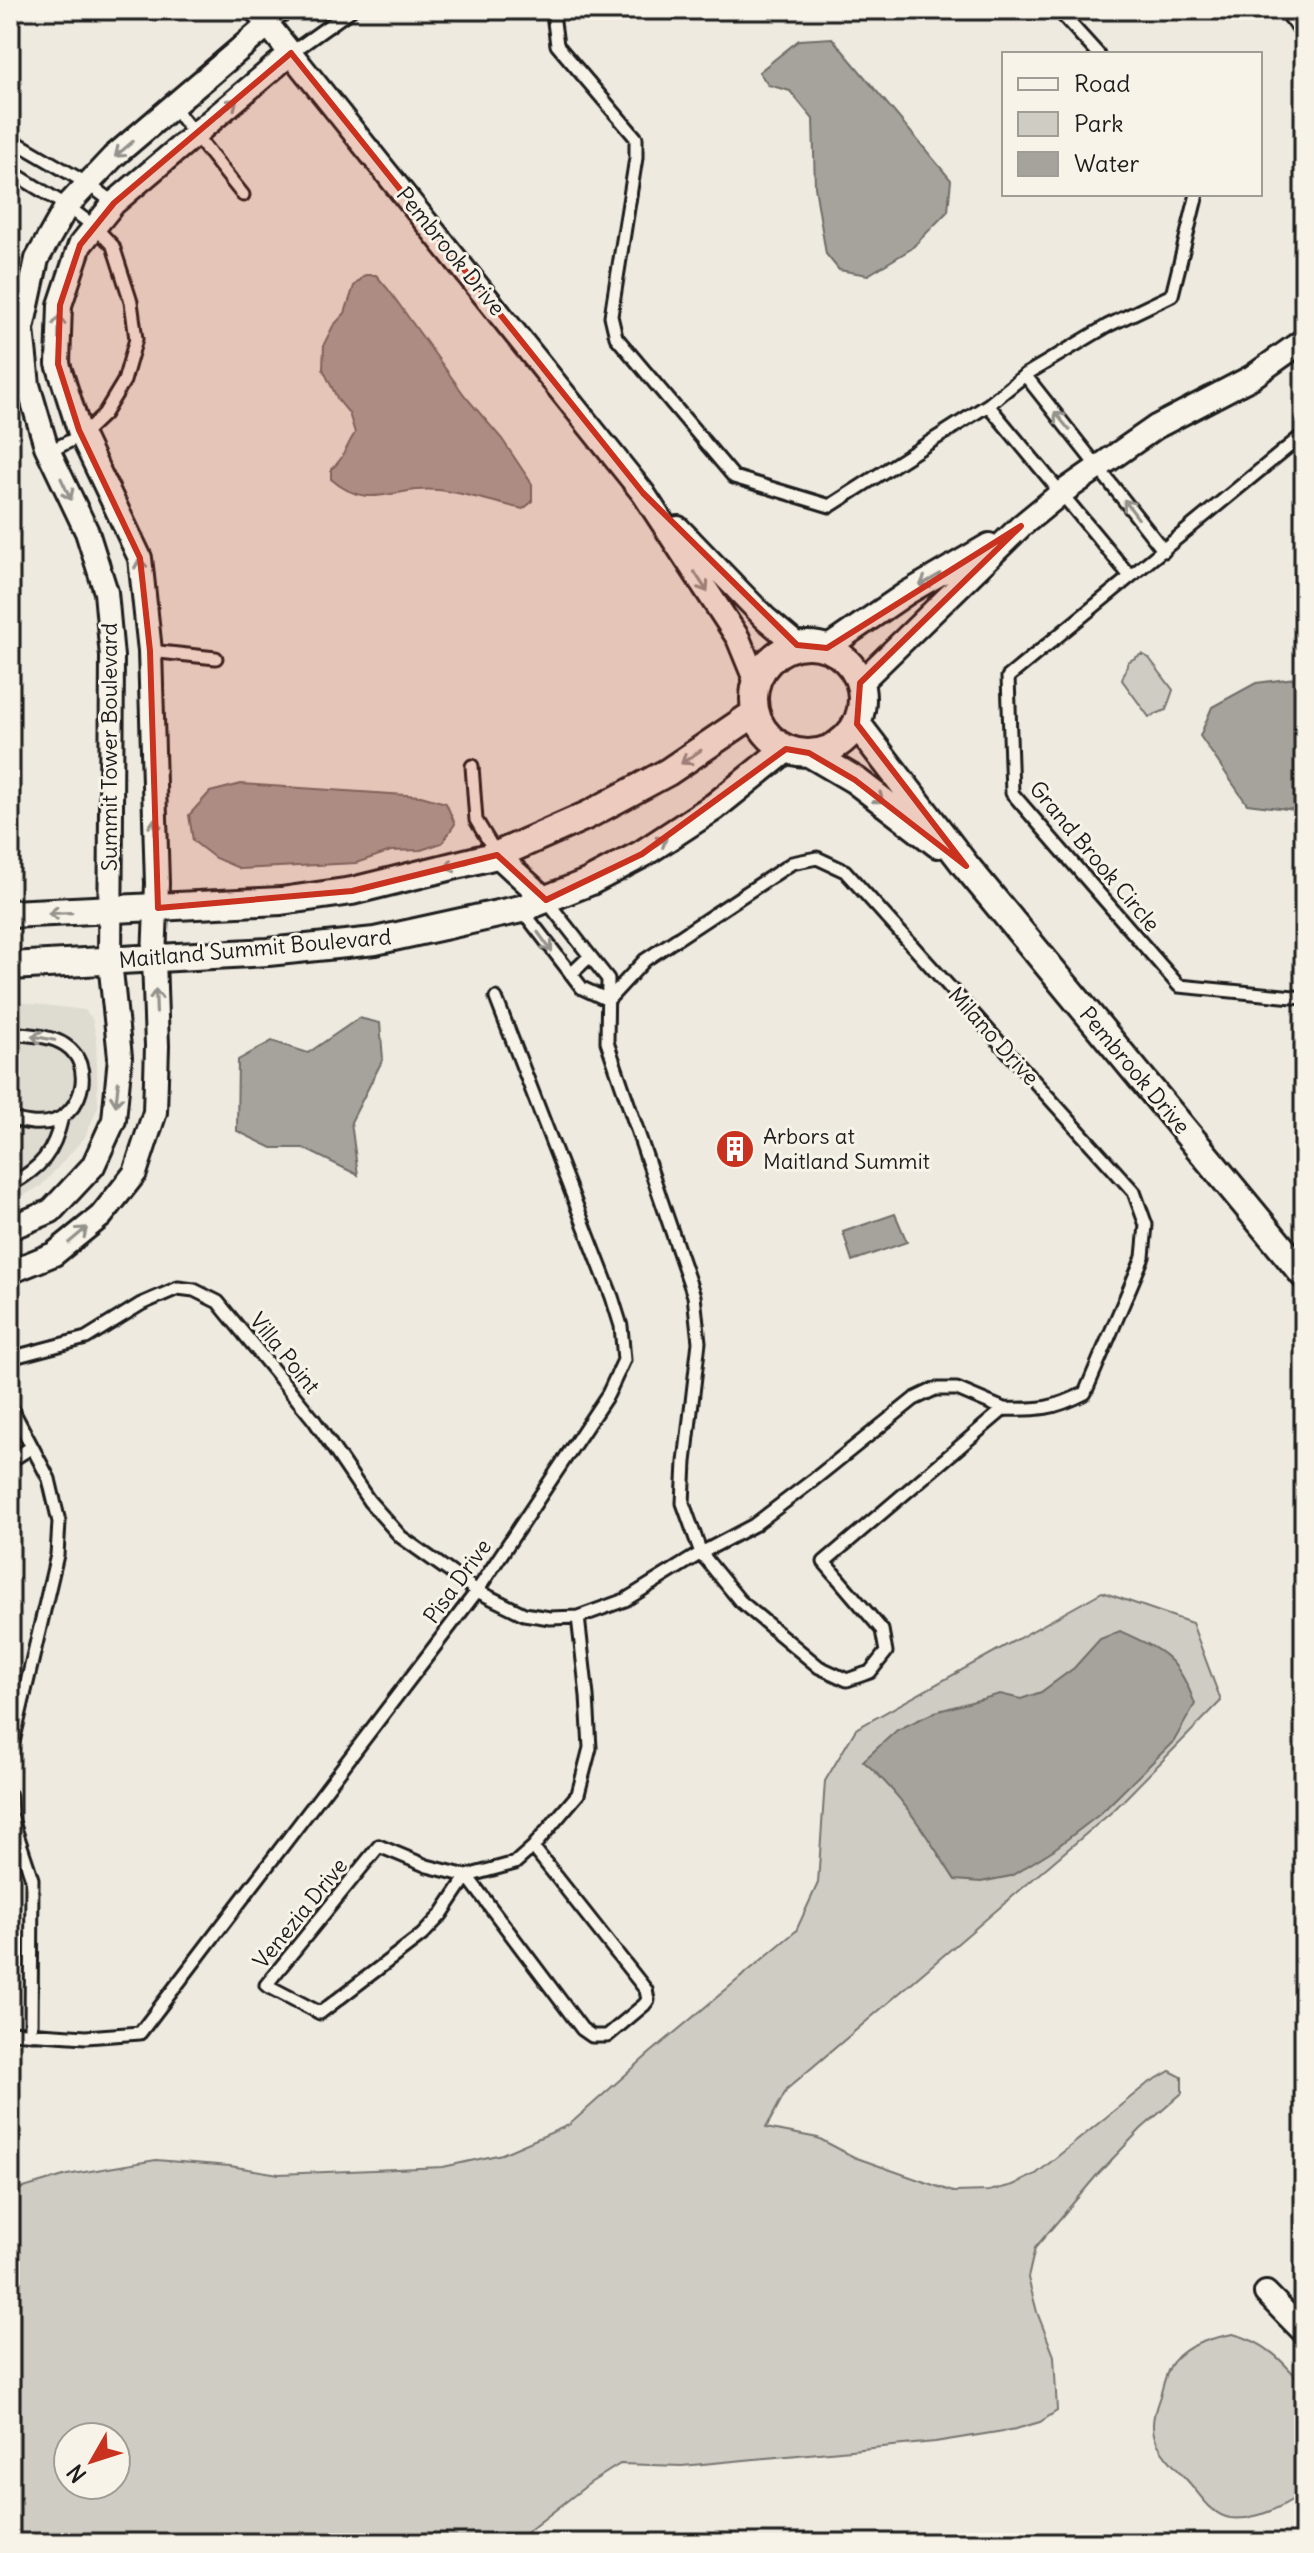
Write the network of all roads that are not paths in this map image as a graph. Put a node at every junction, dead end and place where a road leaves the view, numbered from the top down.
1 (290, 10) edge
2 (351, 10) edge
3 (555, 10) edge
4 (1058, 10) edge
5 (1291, 10) edge
6 (262, 18) edge
7 (1304, 26) edge
8 (1096, 52) edge
9 (291, 53) junction
10 (173, 107) junction
11 (195, 135) junction
12 (10, 146) edge
13 (10, 171) edge
14 (88, 184) junction
15 (243, 195) dead end
16 (1197, 196) edge
17 (114, 203) junction
18 (67, 206) junction
19 (95, 227) junction
20 (1304, 340) edge
21 (1025, 375) junction
22 (988, 405) junction
23 (1304, 434) edge
24 (82, 435) junction
25 (48, 452) junction
26 (1099, 466) junction
27 (643, 493) junction
28 (1060, 494) junction
29 (1021, 526) junction
30 (1164, 551) junction
31 (1129, 575) junction
32 (797, 645) junction
33 (827, 648) junction
34 (150, 651) junction
35 (216, 658) dead end
36 (756, 682) junction
37 (860, 683) junction
38 (755, 713) junction
39 (857, 724) junction
40 (797, 751) junction
41 (472, 766) dead end
42 (497, 855) junction
43 (966, 866) junction
44 (533, 905) junction
45 (158, 908) junction
46 (110, 911) junction
47 (10, 914) edge
48 (590, 956) junction
49 (154, 958) junction
50 (110, 961) junction
51 (10, 966) edge
52 (571, 974) junction
53 (496, 998) dead end
54 (1304, 998) edge
55 (608, 1000) junction
56 (10, 1033) edge
57 (62, 1117) junction
58 (10, 1119) edge
59 (10, 1185) edge
60 (10, 1228) edge
61 (10, 1272) edge
62 (1304, 1275) edge
63 (10, 1358) edge
64 (10, 1405) edge
65 (1004, 1409) junction
66 (32, 1447) junction
67 (10, 1461) edge
68 (701, 1553) junction
69 (477, 1591) junction
70 (578, 1617) junction
71 (10, 1755) edge
72 (10, 1795) edge
73 (10, 1817) edge
74 (533, 1847) junction
75 (467, 1876) junction
76 (10, 2032) edge
77 (31, 2034) junction
78 (1266, 2293) dead end
79 (1304, 2332) edge

1 - 6 lane
2 - 9 lane
3 - 22 lane
4 - 8 lane
5 - 7 street
6 - 9 street, Pembrook Drive
6 - 10 street, Summit Tower Boulevard
11 -> 9 street, Summit Tower Boulevard
9 - 27 street, Pembrook Drive
10 - 11 lane
10 -> 14 street, Summit Tower Boulevard
11 - 15 lane
11 - 17 street, Summit Tower Boulevard
12 - 14 lane
13 - 18 lane
14 - 17 lane
14 - 18 street, Summit Tower Boulevard
16 - 21 lane
17 - 19 street, Summit Tower Boulevard
18 - 19 lane
18 - 25 street, Summit Tower Boulevard
24 -> 19 street, Summit Tower Boulevard
19 - 24 lane
20 - 26 street
21 - 22 lane
26 -> 21 lane
22 - 28 lane
23 - 30 lane, Grand Brook Circle
24 - 25 lane
34 -> 24 street, Summit Tower Boulevard
25 -> 46 street, Summit Tower Boulevard
26 - 28 street
30 -> 26 lane
27 - 32 street, Pembrook Drive
27 -> 36 street, Pembrook Drive
28 - 29 street
28 - 31 lane
29 -> 33 street
29 - 37 street
30 - 31 lane, Grand Brook Circle
31 - 54 lane, Grand Brook Circle
32 - 33 street
32 - 36 street
33 - 37 street
34 - 35 lane
45 -> 34 street, Summit Tower Boulevard
36 - 38 street
37 - 39 street
38 - 40 street
38 -> 42 street, Maitland Summit Boulevard
39 - 40 street
39 - 43 street, Pembrook Drive
40 -> 43 street, Pembrook Drive
44 -> 40 street, Maitland Summit Boulevard
41 - 42 lane
42 - 44 street
42 -> 45 street, Maitland Summit Boulevard
43 - 62 street, Pembrook Drive
44 - 48 lane
44 - 49 street, Maitland Summit Boulevard
44 -> 52 lane
45 - 46 street, Maitland Summit Boulevard
45 - 49 street, Summit Tower Boulevard
46 -> 47 street, Maitland Summit Boulevard
46 - 50 street, Summit Tower Boulevard
48 - 52 lane
48 - 55 lane
49 - 50 street, Maitland Summit Boulevard
61 -> 49 street, Summit Tower Boulevard
50 - 51 street, Maitland Summit Boulevard
50 -> 60 street, Summit Tower Boulevard
52 - 55 lane
53 - 69 lane, Pisa Drive
55 - 65 lane, Milano Drive
55 - 68 lane
57 -> 56 lane
57 - 58 lane
57 - 59 lane
63 - 69 lane, Villa Point
64 - 66 lane
65 - 68 lane, Milano Drive
65 - 68 lane
66 - 67 lane
66 - 71 lane
68 - 70 lane, Milano Drive
69 - 70 lane, Milano Drive
69 - 77 lane, Pisa Drive
70 - 74 lane, Venezia Drive
72 - 73 lane
73 - 77 lane
74 - 75 lane, Venezia Drive
74 - 75 lane
75 - 75 lane, Venezia Drive
76 - 77 lane, Pisa Drive
78 - 79 street

